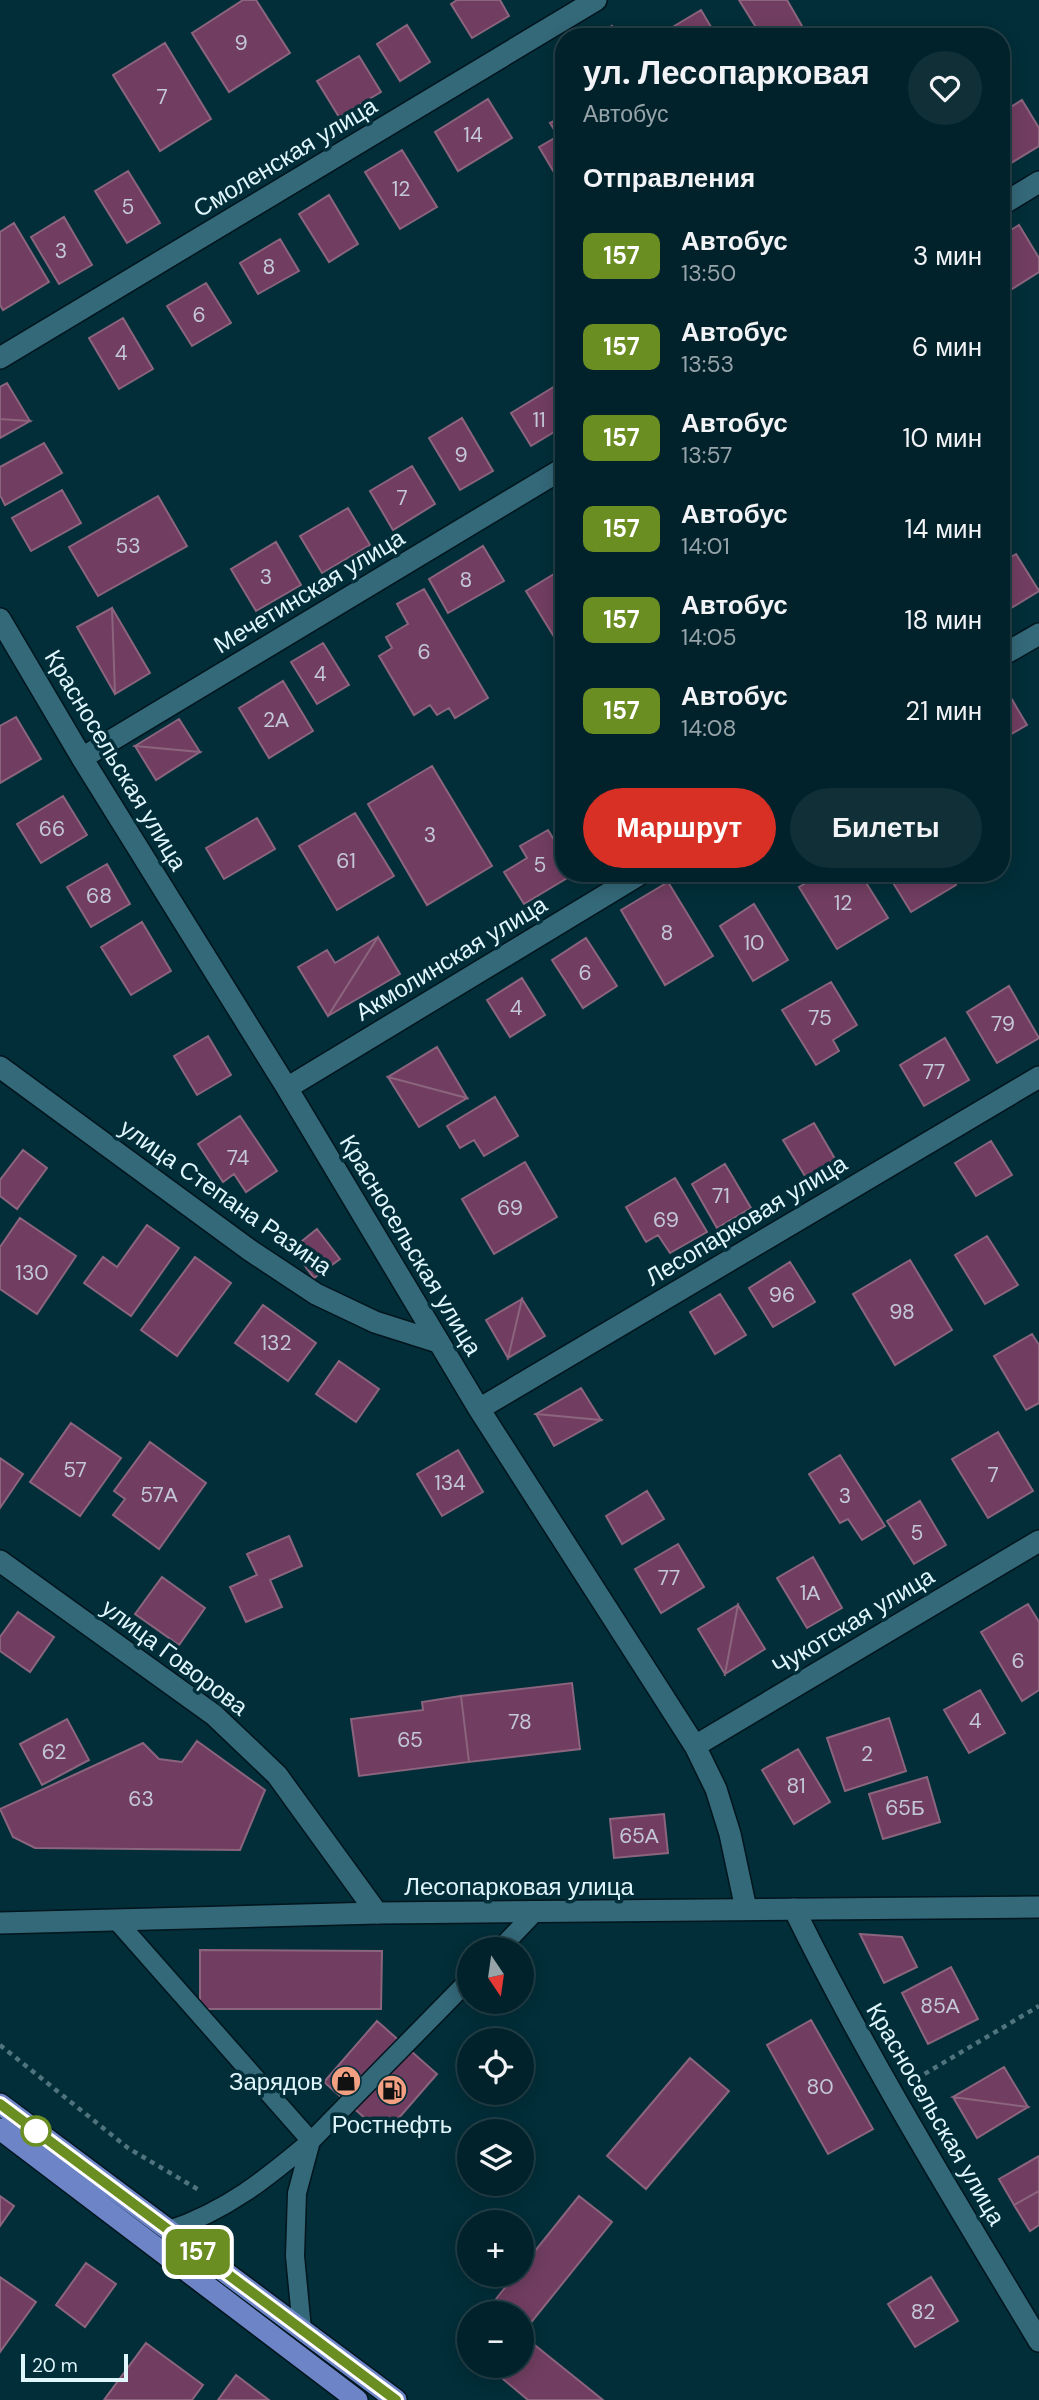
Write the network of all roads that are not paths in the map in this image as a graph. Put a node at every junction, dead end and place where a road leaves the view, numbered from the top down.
1 (596, 0) edge
2 (1039, 182) edge
3 (1010, 200) edge
4 (0, 359) edge
5 (555, 473) edge
6 (0, 619) edge
7 (1039, 634) edge
8 (1010, 651) edge
9 (82, 758) junction
10 (627, 882) edge
11 (0, 1067) edge
12 (1039, 1077) edge
13 (287, 1088) junction
14 (438, 1342) junction
15 (479, 1409) junction
16 (1039, 1541) edge
17 (0, 1561) edge
18 (695, 1746) junction
19 (1039, 1908) edge
20 (746, 1909) junction
21 (794, 1909) junction
22 (535, 1912) junction
23 (377, 1913) junction
24 (117, 1921) junction
25 (0, 1923) edge
26 (511, 1937) edge
27 (457, 1992) edge
28 (0, 2104) edge
29 (0, 2129) edge
30 (311, 2141) junction
31 (169, 2230) junction
32 (302, 2329) junction
33 (1039, 2341) edge
34 (358, 2400) edge
35 (396, 2400) edge

1 - 4 street, Смоленская улица
2 - 3 street
5 - 9 street, Мечетинская улица
6 - 9 street, Красносельская улица
7 - 8 street
9 - 13 street, Красносельская улица
10 - 13 street, Акмолинская улица
11 - 14 street, улица Степана Разина
12 - 15 street, Лесопарковая улица
13 - 14 street, Красносельская улица
14 - 15 street, Красносельская улица
15 - 18 street, Красносельская улица
16 - 18 street, Чукотская улица
17 - 23 street, улица Говорова
18 - 20 street, Красносельская улица
19 - 21 street, Лесопарковая улица
20 - 21 street, Лесопарковая улица
20 - 22 street, Лесопарковая улица
21 - 33 street, Красносельская улица
22 - 23 street, Лесопарковая улица
22 - 26 lane
23 - 24 street, Лесопарковая улица
24 - 25 street, Лесопарковая улица
24 - 30 lane
27 - 30 lane
28 - 31 main road
29 - 34 main road
30 - 31 lane
30 - 32 lane
31 - 32 main road
32 - 35 main road

